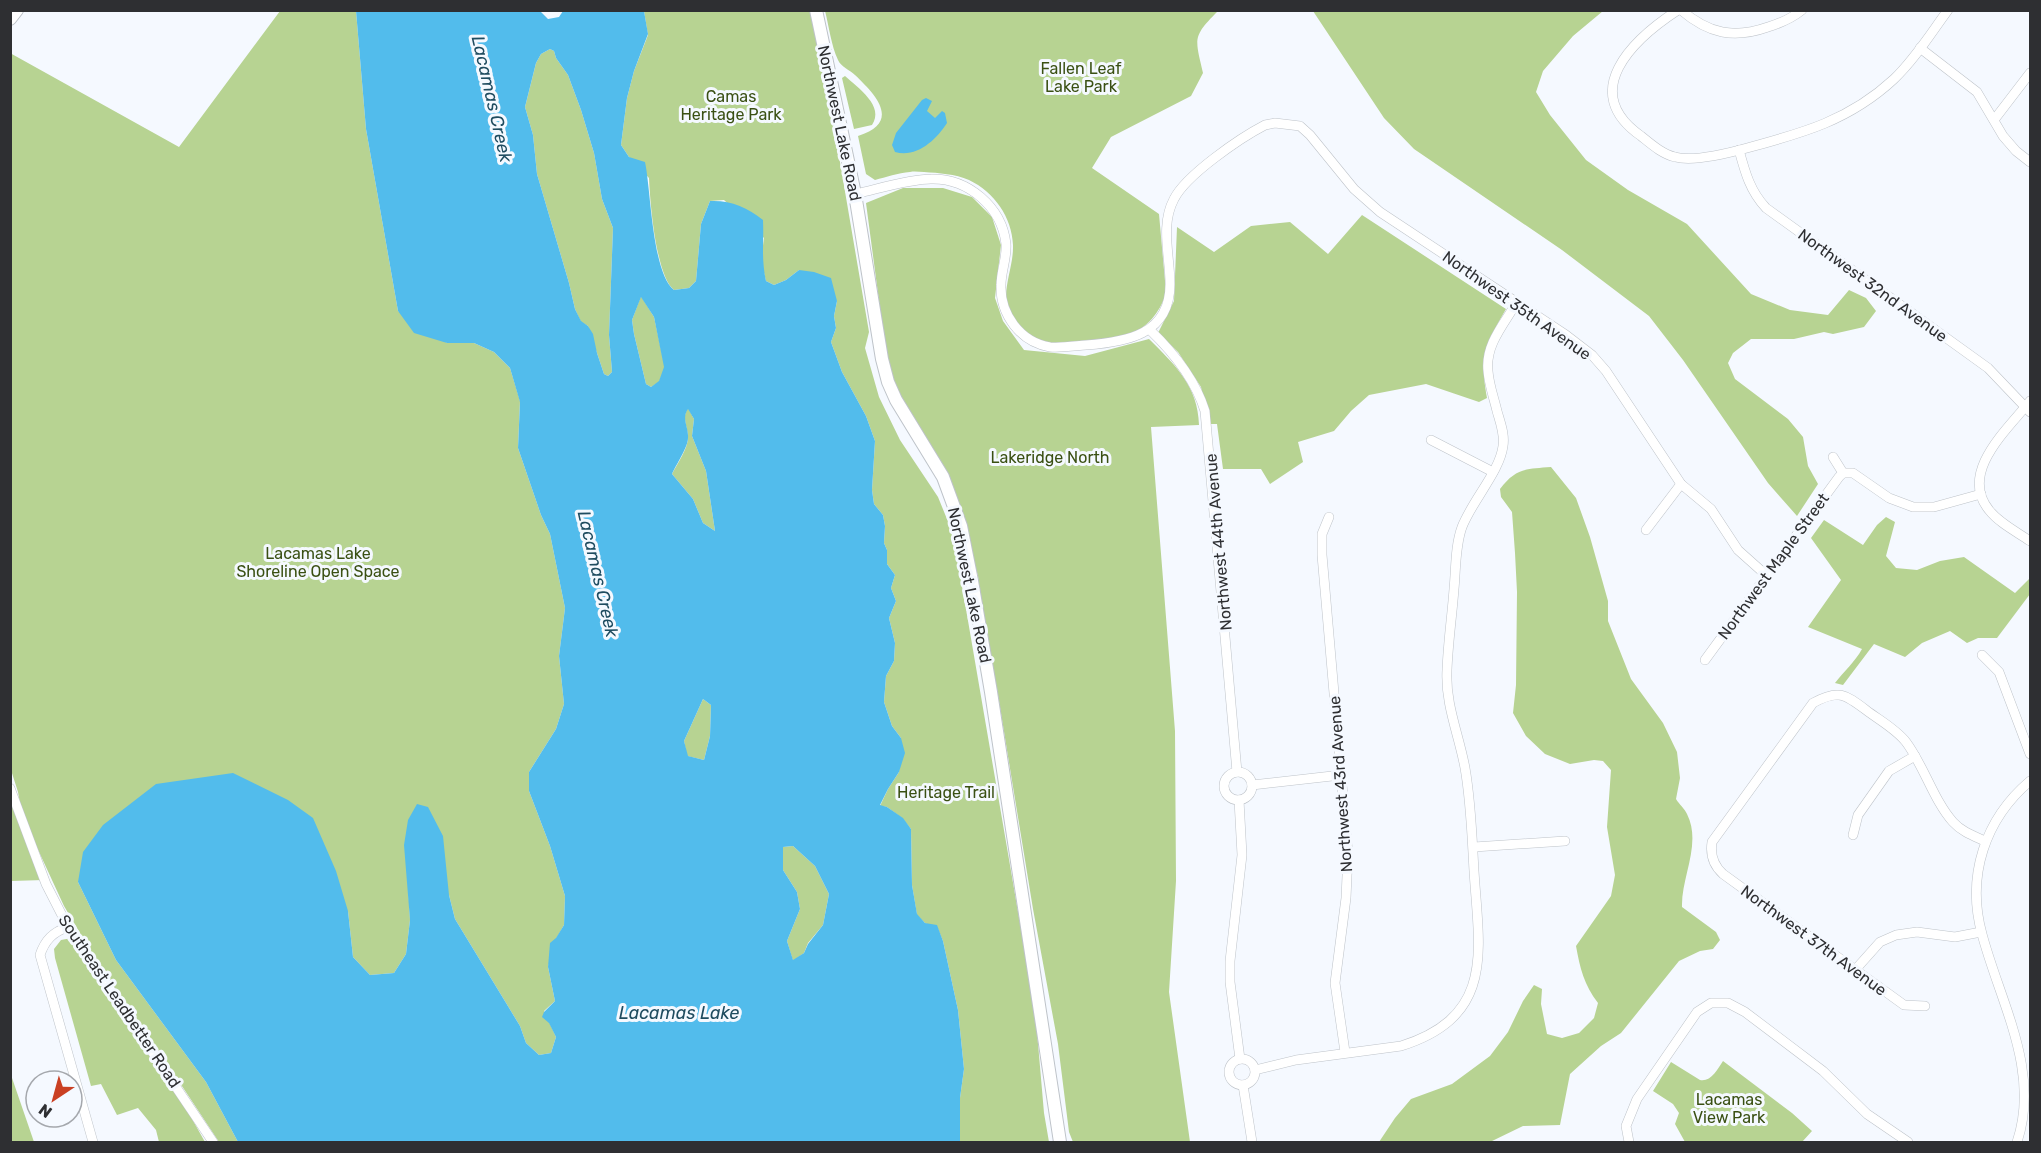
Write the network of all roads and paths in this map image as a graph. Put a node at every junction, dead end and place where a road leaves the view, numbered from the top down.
1 (17, 10) edge
2 (816, 10) edge
3 (1679, 10) edge
4 (1802, 10) edge
5 (1948, 10) edge
6 (10, 19) edge
7 (1920, 48) junction
8 (2031, 73) edge
9 (1994, 120) junction
10 (1739, 150) junction
11 (2031, 162) edge
12 (855, 194) junction
13 (1517, 302) junction
14 (1150, 330) junction
15 (2029, 406) edge
16 (1431, 440) dead end
17 (1833, 457) dead end
18 (1492, 472) junction
19 (1843, 473) junction
20 (1681, 484) junction
21 (1981, 494) junction
22 (1329, 517) dead end
23 (1646, 530) dead end
24 (2031, 541) edge
25 (1766, 574) junction
26 (1982, 656) dead end
27 (1705, 660) dead end
28 (2031, 754) edge
29 (1915, 756) junction
30 (1237, 772) junction
31 (1341, 775) junction
32 (2031, 781) edge
33 (1252, 785) junction
34 (10, 788) edge
35 (1239, 800) junction
36 (1853, 835) dead end
37 (1565, 841) dead end
38 (1985, 841) junction
39 (1474, 847) junction
40 (68, 927) junction
41 (1981, 932) junction
42 (1855, 970) junction
43 (1925, 1006) dead end
44 (1345, 1052) junction
45 (1240, 1059) junction
46 (1255, 1070) junction
47 (1243, 1085) junction
48 (93, 1143) edge
49 (213, 1143) edge
50 (1060, 1143) edge
51 (1252, 1143) edge
52 (1629, 1143) edge
53 (1908, 1143) edge
54 (2018, 1143) edge

1 - 6 main road
2 - 12 main road, Northwest Lake Road
3 - 4 street
3 - 10 street
5 - 7 street
7 - 9 street
7 - 10 street
8 - 9 street
9 - 11 street
10 - 15 street, Northwest 32nd Avenue
12 - 14 street
12 - 50 main road, Northwest Lake Road
13 - 14 street, Northwest 35th Avenue
13 - 18 street
13 - 20 street, Northwest 35th Avenue
14 - 30 street, Northwest 44th Avenue
15 - 21 street
16 - 18 street
17 - 19 street
18 - 39 street
19 - 21 street
19 - 25 street, Northwest Maple Street
20 - 23 street
20 - 25 street, Northwest 35th Avenue
21 - 24 street
22 - 31 street, Northwest 43rd Avenue
25 - 27 street, Northwest Maple Street
26 - 28 street
29 - 36 street
29 - 38 street
29 - 42 street, Northwest 37th Avenue
30 - 33 street
30 - 35 street, Northwest 44th Avenue
31 - 33 street
31 - 44 street, Northwest 43rd Avenue
32 - 38 street
33 - 35 street
34 - 40 street, Southeast Leadbetter Road
35 - 45 street, Northwest 44th Avenue
37 - 39 street
38 - 41 street
39 - 44 street
40 - 48 street
40 - 49 street, Southeast Leadbetter Road
41 - 42 street
41 - 54 street
42 - 43 street, Northwest 37th Avenue
44 - 46 street
45 - 46 street
45 - 47 street, Northwest 44th Avenue
46 - 47 street
47 - 51 street, Northwest 44th Avenue
52 - 53 street

